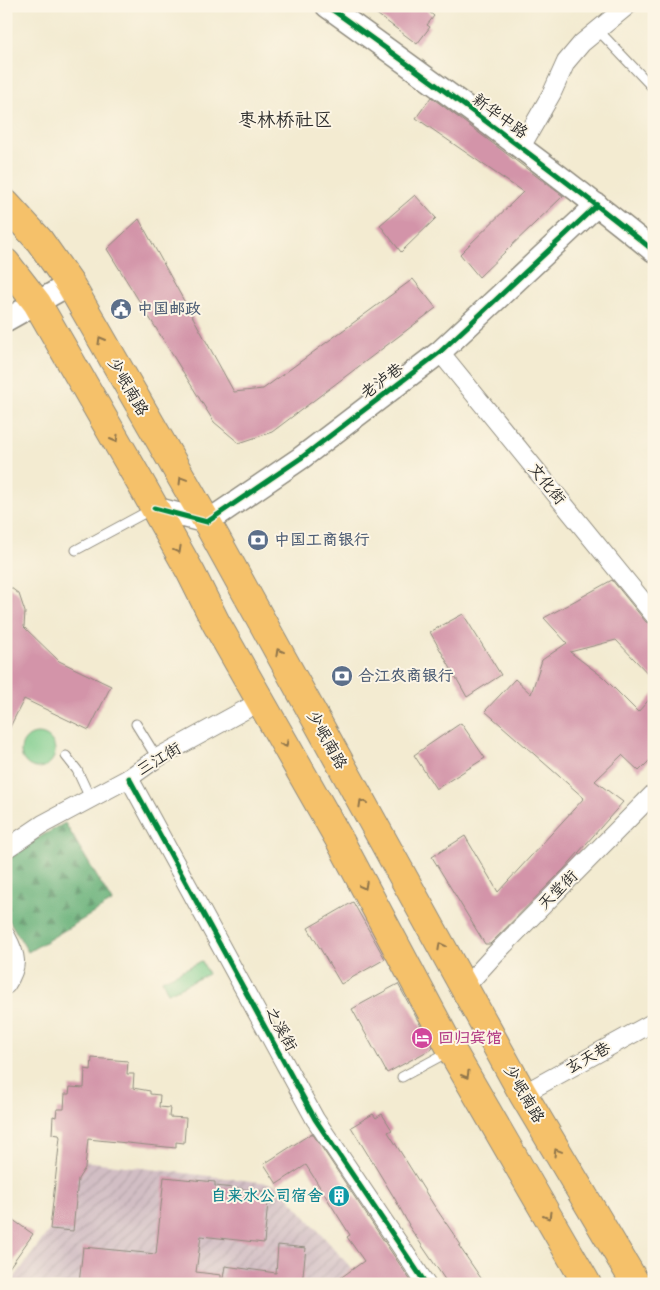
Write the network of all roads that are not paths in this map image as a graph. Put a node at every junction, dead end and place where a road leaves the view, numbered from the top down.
1 (327, 6) edge
2 (627, 6) edge
3 (597, 29) junction
4 (654, 88) edge
5 (521, 147) junction
6 (6, 204) edge
7 (597, 205) junction
8 (654, 251) edge
9 (6, 263) edge
10 (70, 284) junction
11 (37, 303) junction
12 (6, 320) edge
13 (440, 352) junction
14 (154, 508) junction
15 (207, 522) junction
16 (76, 550) dead end
17 (253, 605) junction
18 (654, 616) edge
19 (216, 623) junction
20 (261, 702) junction
21 (136, 724) dead end
22 (66, 756) dead end
23 (157, 758) junction
24 (129, 778) junction
25 (654, 794) edge
26 (90, 798) junction
27 (6, 848) edge
28 (6, 936) edge
29 (6, 985) edge
30 (464, 988) junction
31 (654, 1022) edge
32 (452, 1051) junction
33 (402, 1077) dead end
34 (523, 1094) junction
35 (607, 1235) junction
36 (571, 1255) junction
37 (426, 1284) edge
38 (587, 1284) edge
39 (636, 1284) edge

1 - 5 street, 新华中路
2 - 3 street
3 - 4 lane
3 - 5 street
5 - 7 street, 新华中路
6 - 10 main road, 少岷南路
7 - 8 street, 新华中路
7 - 13 street, 老泸巷
9 - 11 main road
10 - 11 street
15 -> 10 main road, 少岷南路
11 - 12 street
11 -> 14 main road
13 - 15 street, 老泸巷
13 - 18 street, 文化街
14 - 15 street
14 - 16 lane
14 -> 19 main road
15 - 17 main road, 少岷南路
17 - 19 main road
30 -> 17 main road, 少岷南路
19 - 20 main road
20 - 23 street, 三江街
20 -> 32 main road
21 - 23 lane
22 - 26 lane
23 - 24 street, 三江街
24 - 26 street, 三江街
24 - 37 street, 之溪街
25 - 30 street, 天堂街
26 - 27 street, 三江街
28 - 29 street
30 - 34 main road, 少岷南路
31 - 34 street, 玄天巷
32 - 33 lane
32 -> 36 main road
35 -> 34 main road, 少岷南路
35 - 36 main road
35 - 39 main road, 少岷南路
36 - 38 main road

